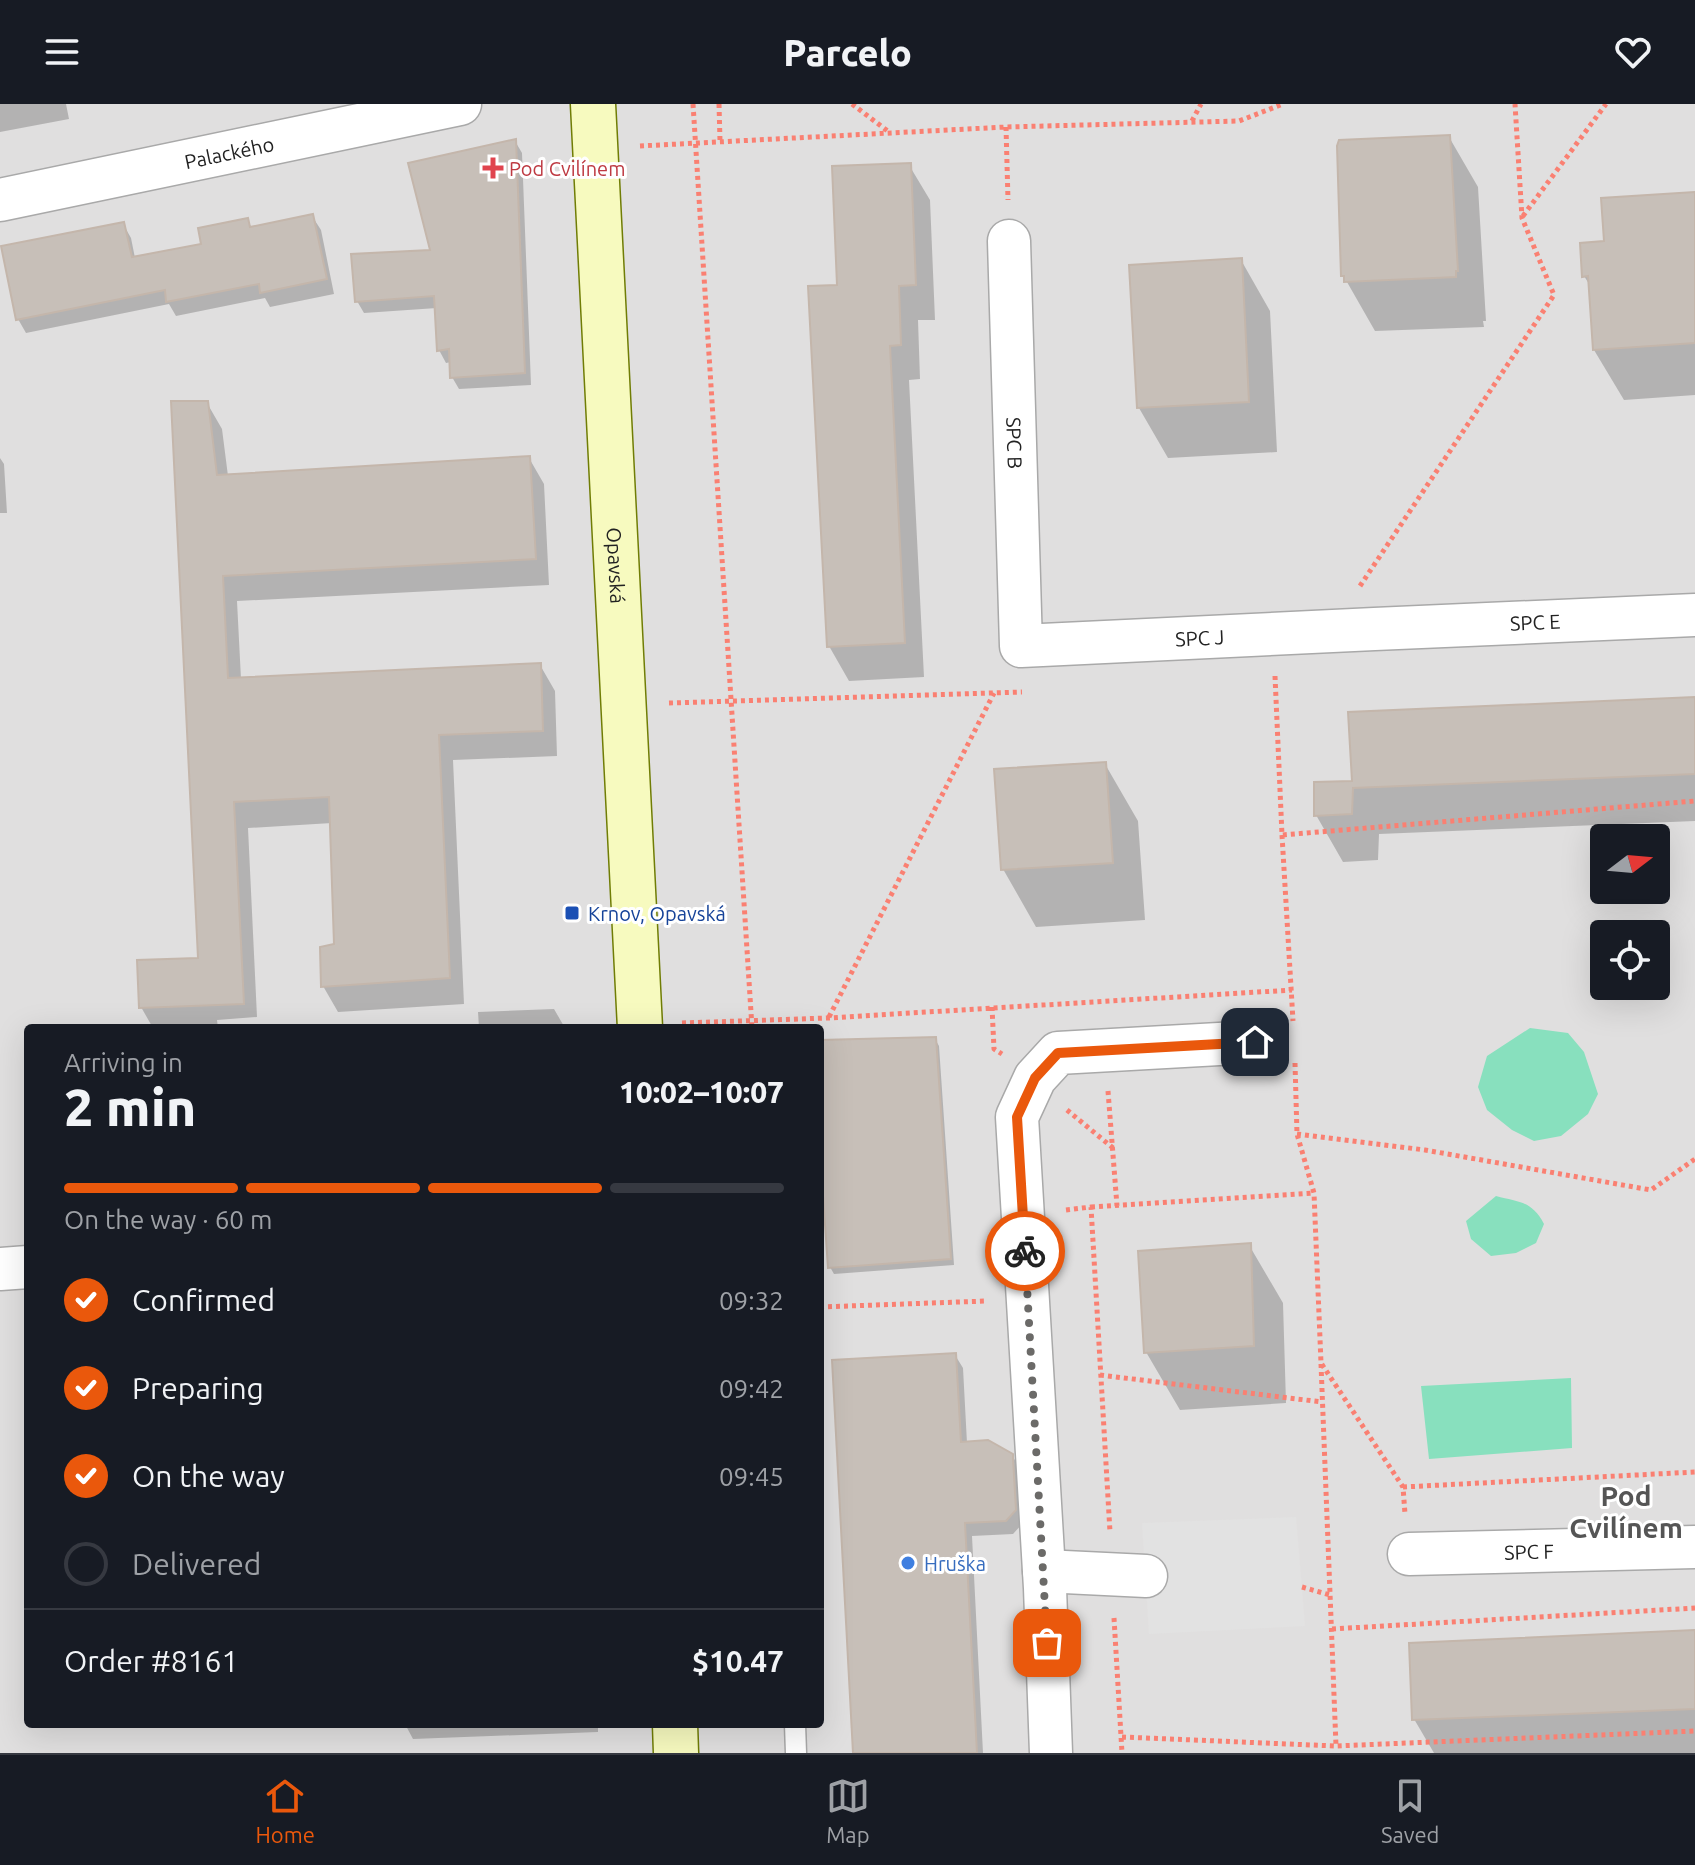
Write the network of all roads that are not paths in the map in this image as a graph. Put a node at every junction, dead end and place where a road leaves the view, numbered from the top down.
1 (460, 104) edge
2 (594, 122) edge
3 (0, 200) edge
4 (1009, 241) road end
5 (1695, 615) edge
6 (1376, 627) joint
7 (1021, 646) joint
8 (640, 1024) edge
9 (1255, 1042) dead end
10 (24, 1267) edge
11 (0, 1269) edge
12 (1695, 1547) edge
13 (1409, 1554) road end
14 (1129, 1576) road end
15 (1044, 1580) junction
16 (675, 1728) edge
17 (795, 1728) edge
18 (676, 1753) edge
19 (796, 1753) edge
20 (1051, 1753) edge

1 - 3 street, Palackého
2 - 8 main road, Opavská
4 - 7 street, SPC B
5 - 6 street, SPC E
6 - 7 street, SPC J
9 - 15 street
10 - 11 street
12 - 13 street, SPC F
14 - 15 street
15 - 20 street
16 - 18 main road
17 - 19 lane

